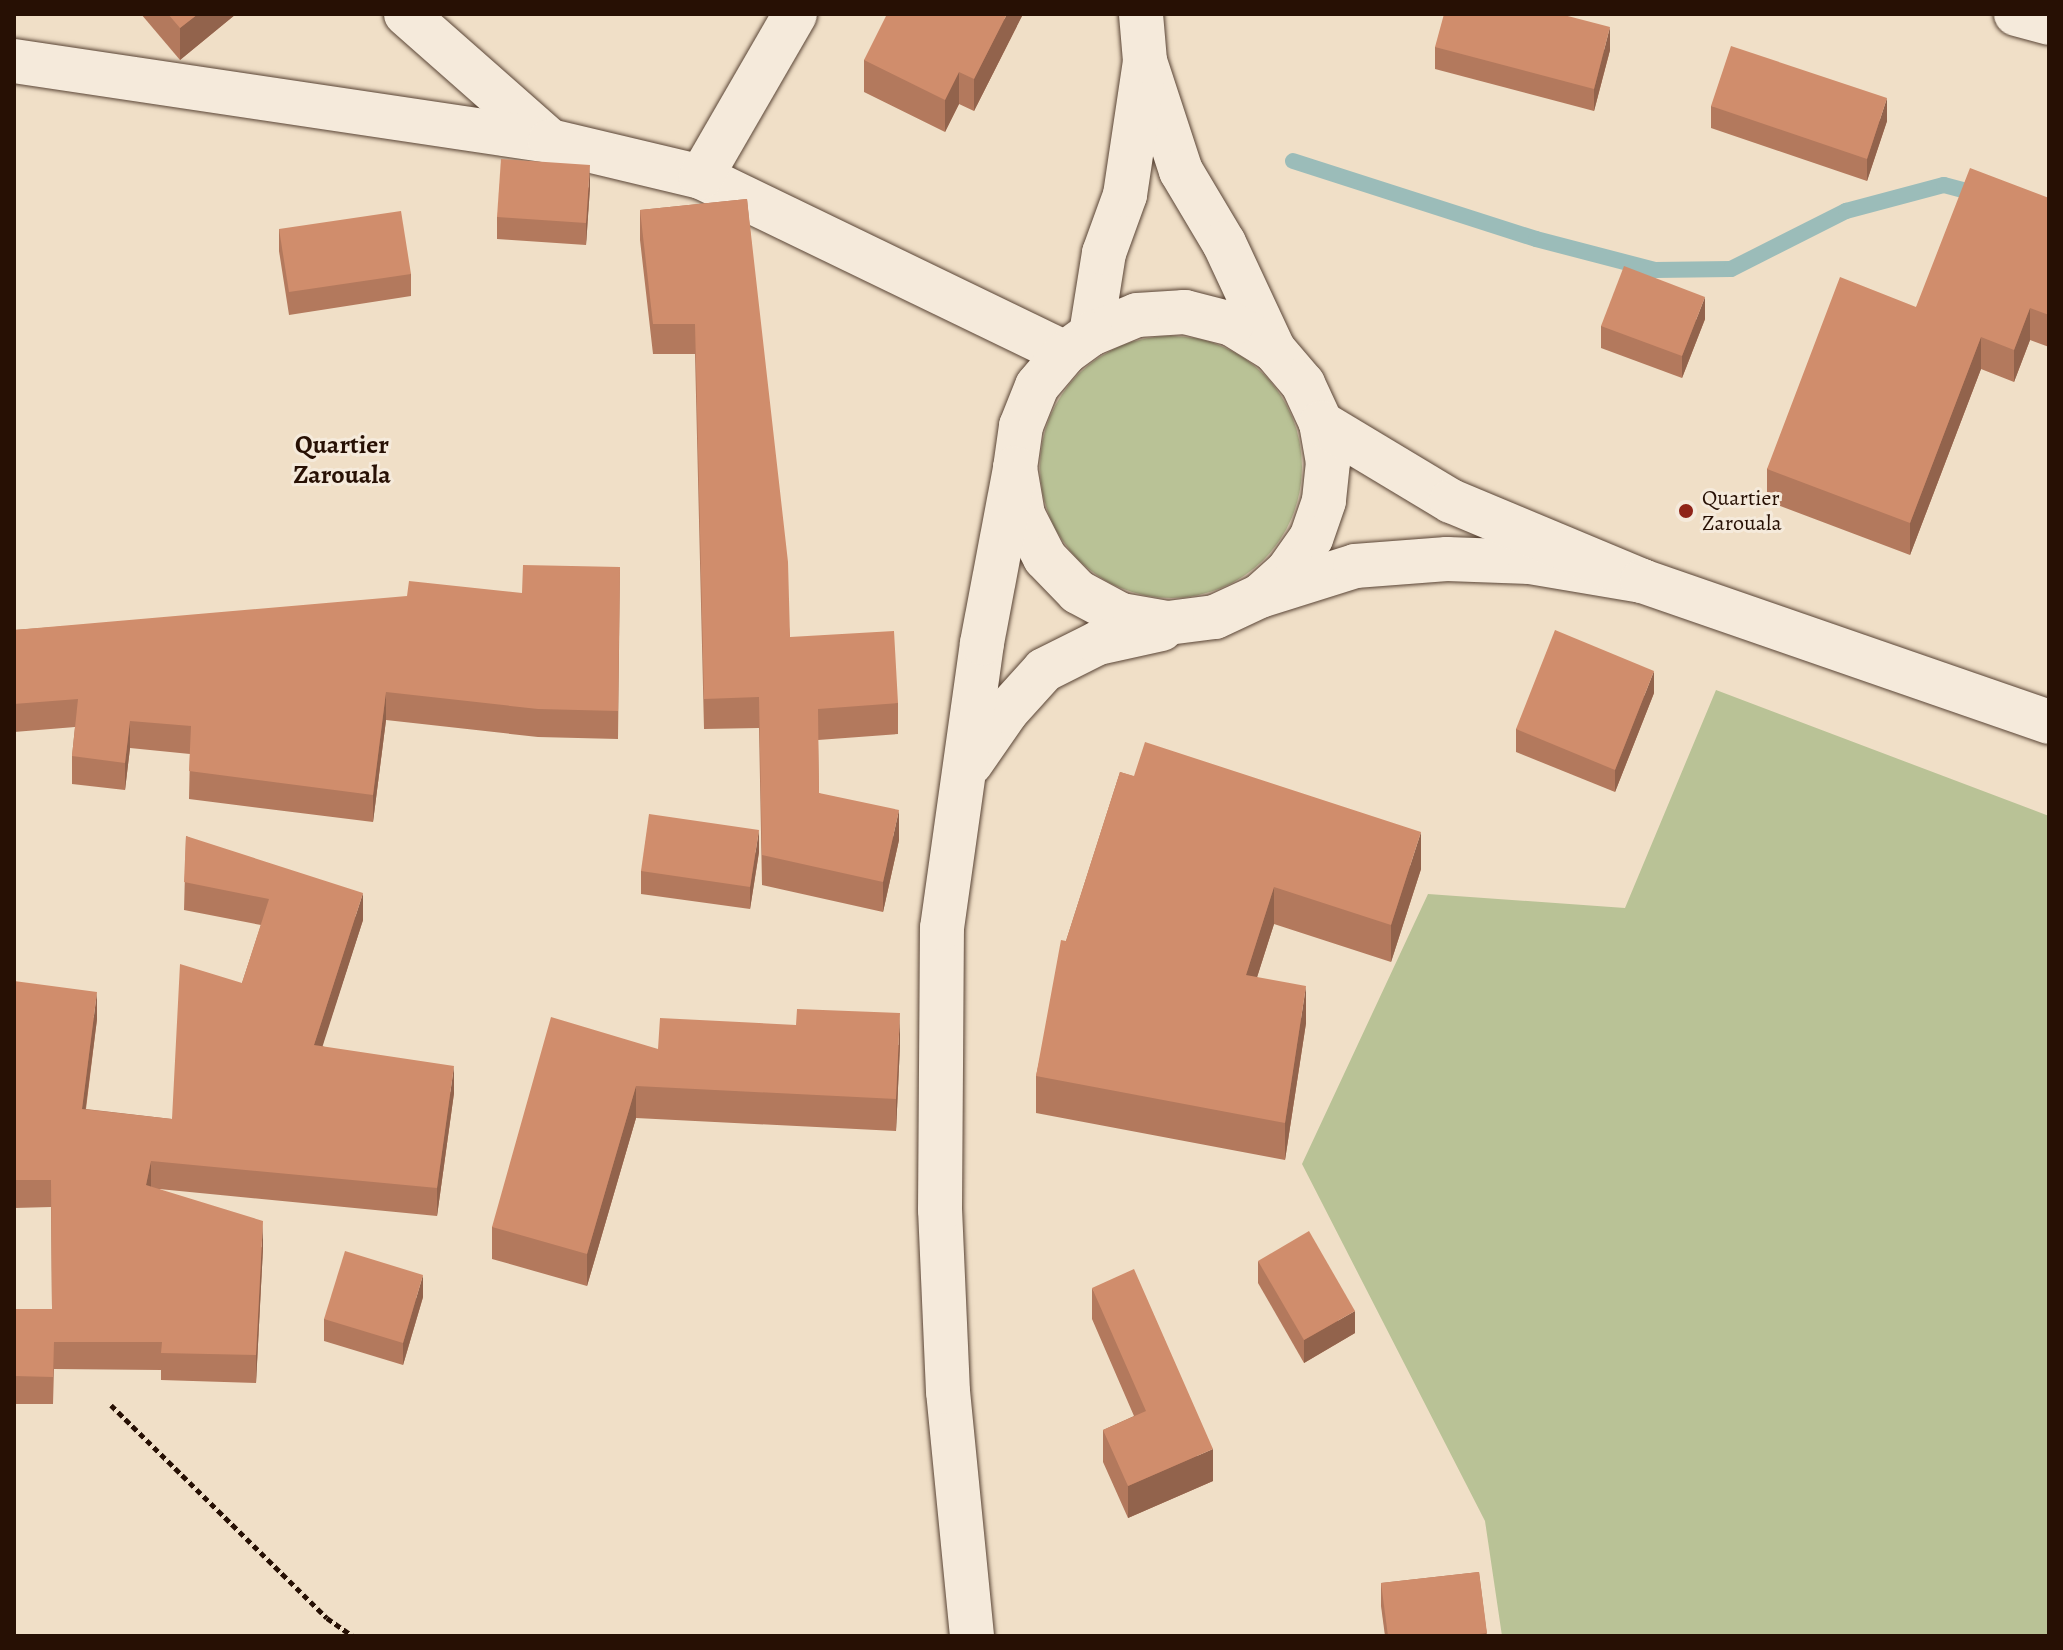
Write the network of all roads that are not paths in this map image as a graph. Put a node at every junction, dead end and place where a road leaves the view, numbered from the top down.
1 (406, 14) edge
2 (795, 14) edge
3 (1141, 14) edge
4 (2016, 14) edge
5 (2049, 23) edge
6 (14, 61) edge
7 (1145, 61) junction
8 (550, 141) junction
9 (701, 177) junction
10 (1078, 343) junction
11 (1274, 350) junction
12 (1321, 423) junction
13 (1015, 468) junction
14 (1642, 581) junction
15 (1260, 596) junction
16 (1215, 617) junction
17 (2049, 722) edge
18 (966, 771) junction
19 (972, 1636) edge

1 - 8 street
2 - 9 street
3 - 7 street
4 - 5 street
6 - 8 street
7 - 10 street
7 - 11 street
8 - 9 street
9 - 10 street
10 - 11 street
10 - 13 street
11 - 12 street
12 - 14 street
12 - 15 street
13 - 16 street
13 - 18 street
14 - 15 street
14 - 17 street
15 - 16 street
16 - 18 street
18 - 19 street

